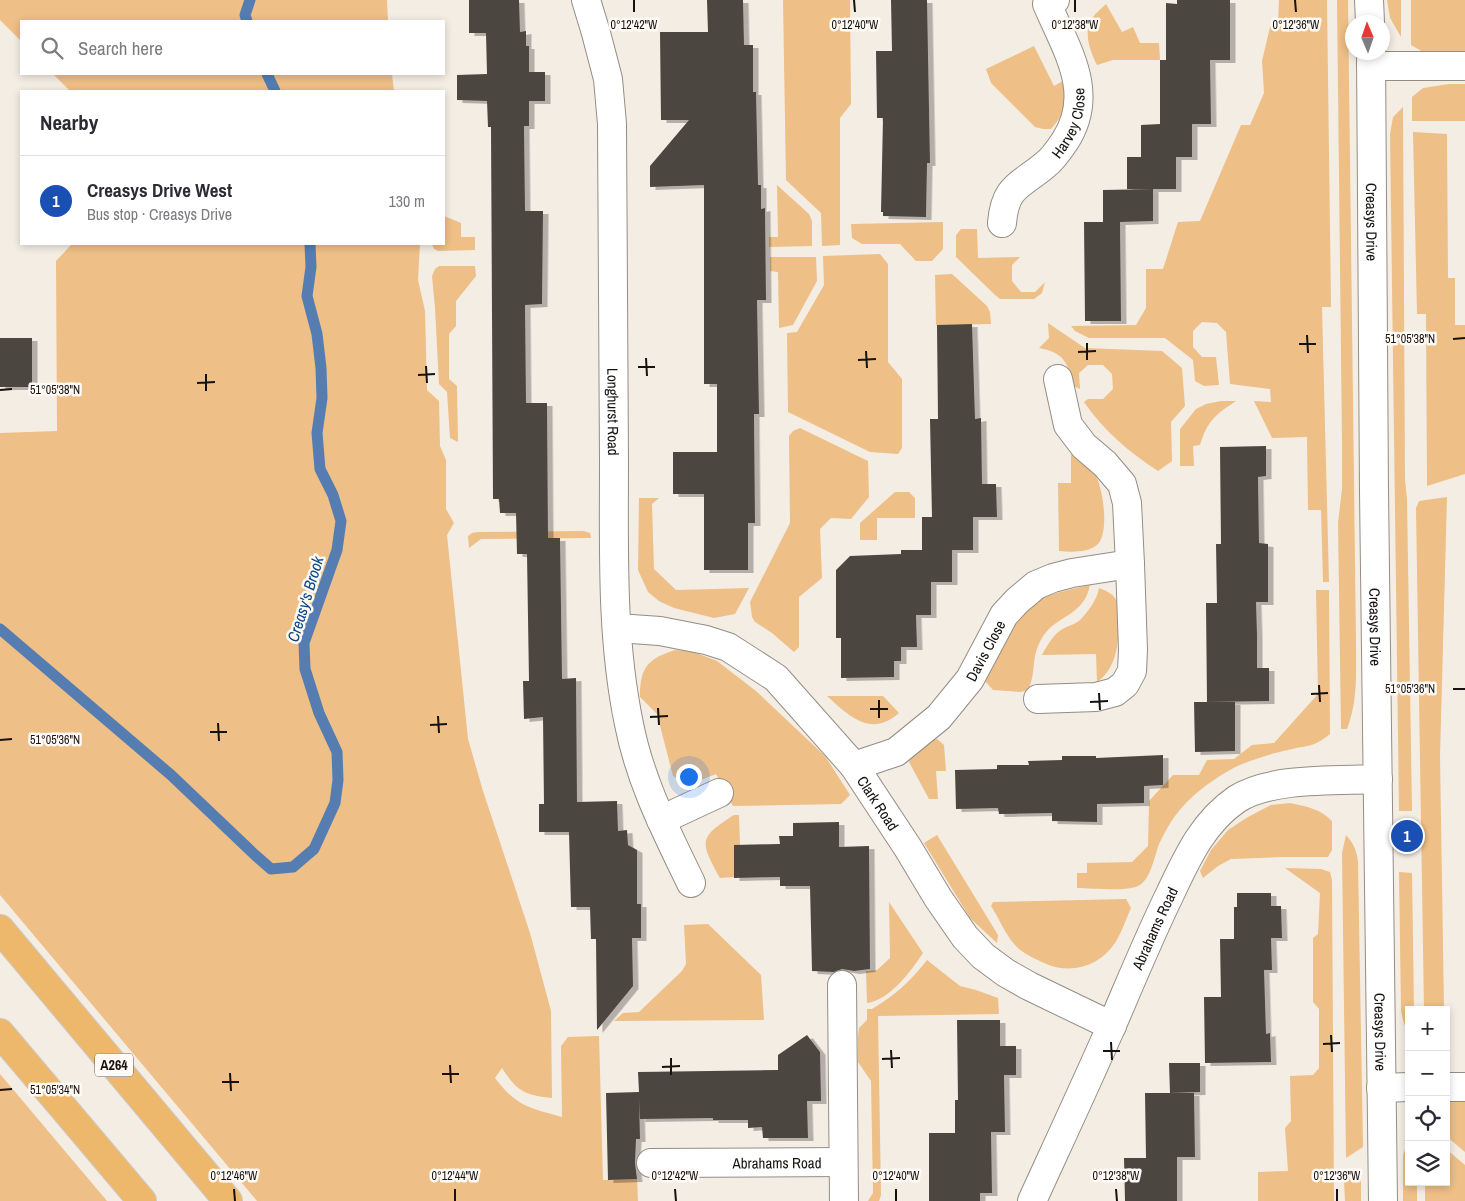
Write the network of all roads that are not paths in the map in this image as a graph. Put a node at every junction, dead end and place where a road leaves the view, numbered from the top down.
1 (586, 0) edge
2 (1369, 0) edge
3 (1049, 1) edge
4 (1370, 15) edge
5 (1371, 60) edge
6 (1384, 60) edge
7 (1465, 66) edge
8 (1002, 224) dead end
9 (1058, 379) dead end
10 (1130, 564) junction
11 (617, 628) junction
12 (1038, 699) dead end
13 (854, 766) junction
14 (1378, 780) junction
15 (719, 793) dead end
16 (661, 820) junction
17 (691, 883) dead end
18 (0, 929) edge
19 (842, 985) dead end
20 (1112, 1026) junction
21 (0, 1033) edge
22 (1465, 1086) edge
23 (1450, 1087) edge
24 (1381, 1088) junction
25 (1405, 1088) edge
26 (843, 1162) junction
27 (651, 1164) dead end
28 (142, 1201) edge
29 (228, 1201) edge
30 (844, 1201) edge
31 (1032, 1201) edge
32 (1383, 1201) edge

1 - 11 street, Longhurst Road
2 - 4 street
3 - 8 street, Harvey Close
5 - 14 street, Creasys Drive
6 - 7 street
9 - 10 street
10 - 12 street
10 - 13 street, Davis Close
11 - 13 street, Clark Road
11 - 16 street, Longhurst Road
13 - 20 street, Clark Road
14 - 20 street, Abrahams Road
14 - 24 street, Creasys Drive
15 - 16 street
16 - 17 street, Longhurst Road
18 - 29 highway, A264
19 - 26 street, Abrahams Road
20 - 31 street, Abrahams Road
21 - 28 highway
22 - 23 street
24 - 25 street
24 - 32 street, Creasys Drive
26 - 27 street, Abrahams Road
26 - 30 street, Abrahams Road

